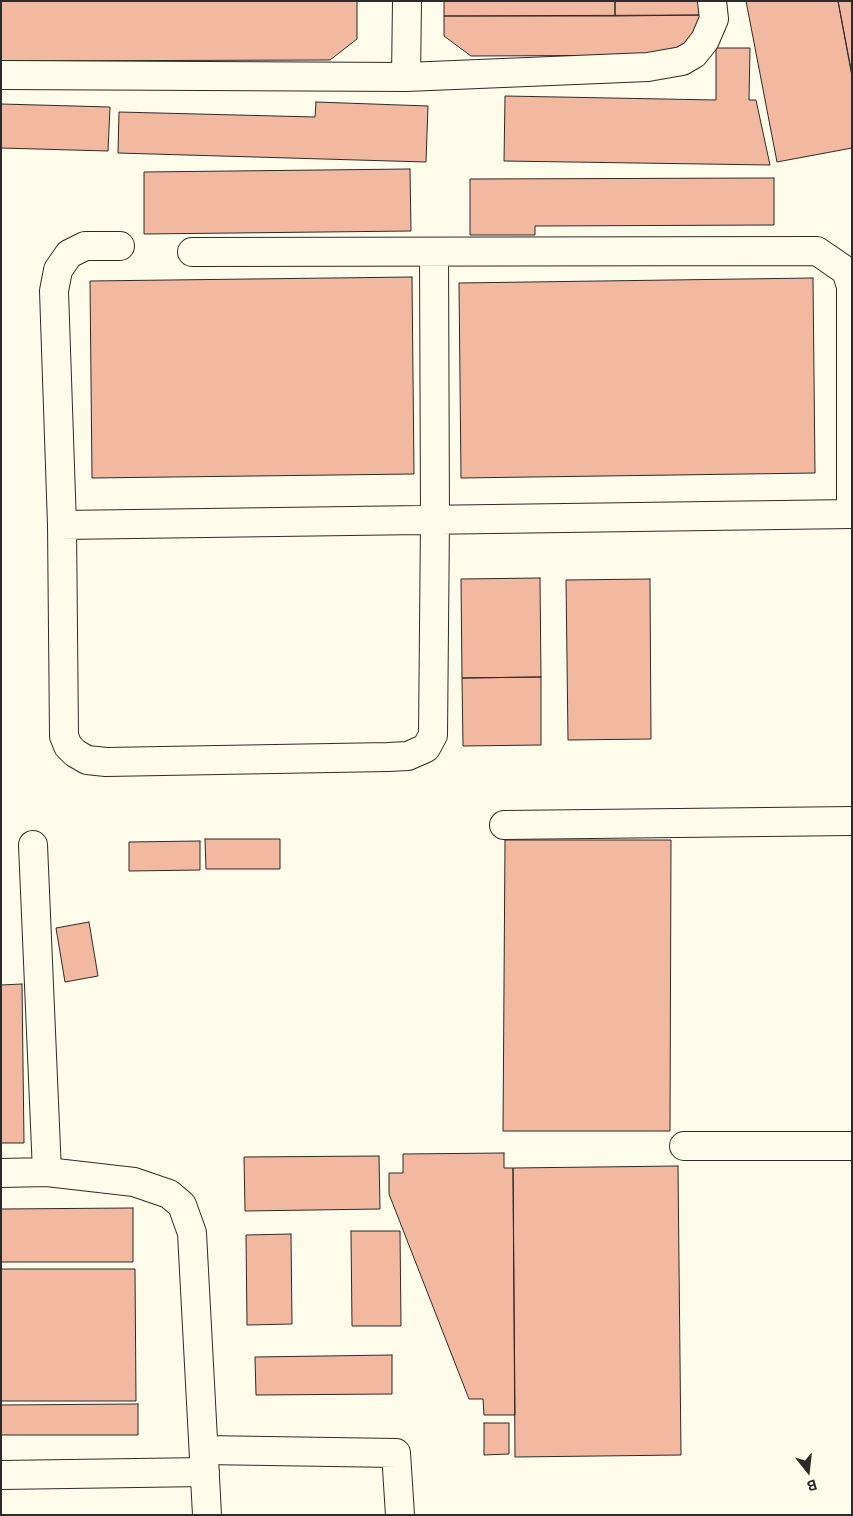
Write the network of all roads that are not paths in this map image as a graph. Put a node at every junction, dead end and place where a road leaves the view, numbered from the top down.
1 (407, 1) edge
2 (712, 1) edge
3 (1, 75) edge
4 (406, 77) junction
5 (120, 246) dead end
6 (192, 252) dead end
7 (434, 252) junction
8 (851, 514) edge
9 (435, 520) junction
10 (62, 525) junction
11 (852, 821) edge
12 (504, 825) dead end
13 (33, 845) dead end
14 (684, 1146) dead end
15 (852, 1146) edge
16 (48, 1172) junction
17 (1, 1173) edge
18 (204, 1461) junction
19 (1, 1475) edge
20 (208, 1515) edge
21 (400, 1515) edge

1 - 4 lane
2 - 4 lane
3 - 4 lane
5 - 10 lane
6 - 7 lane
7 - 8 lane
7 - 9 lane
8 - 9 lane
9 - 10 lane
9 - 10 lane
11 - 12 lane
13 - 16 lane
14 - 15 lane
16 - 17 lane
16 - 18 lane
18 - 19 lane
18 - 20 lane
18 - 21 lane

